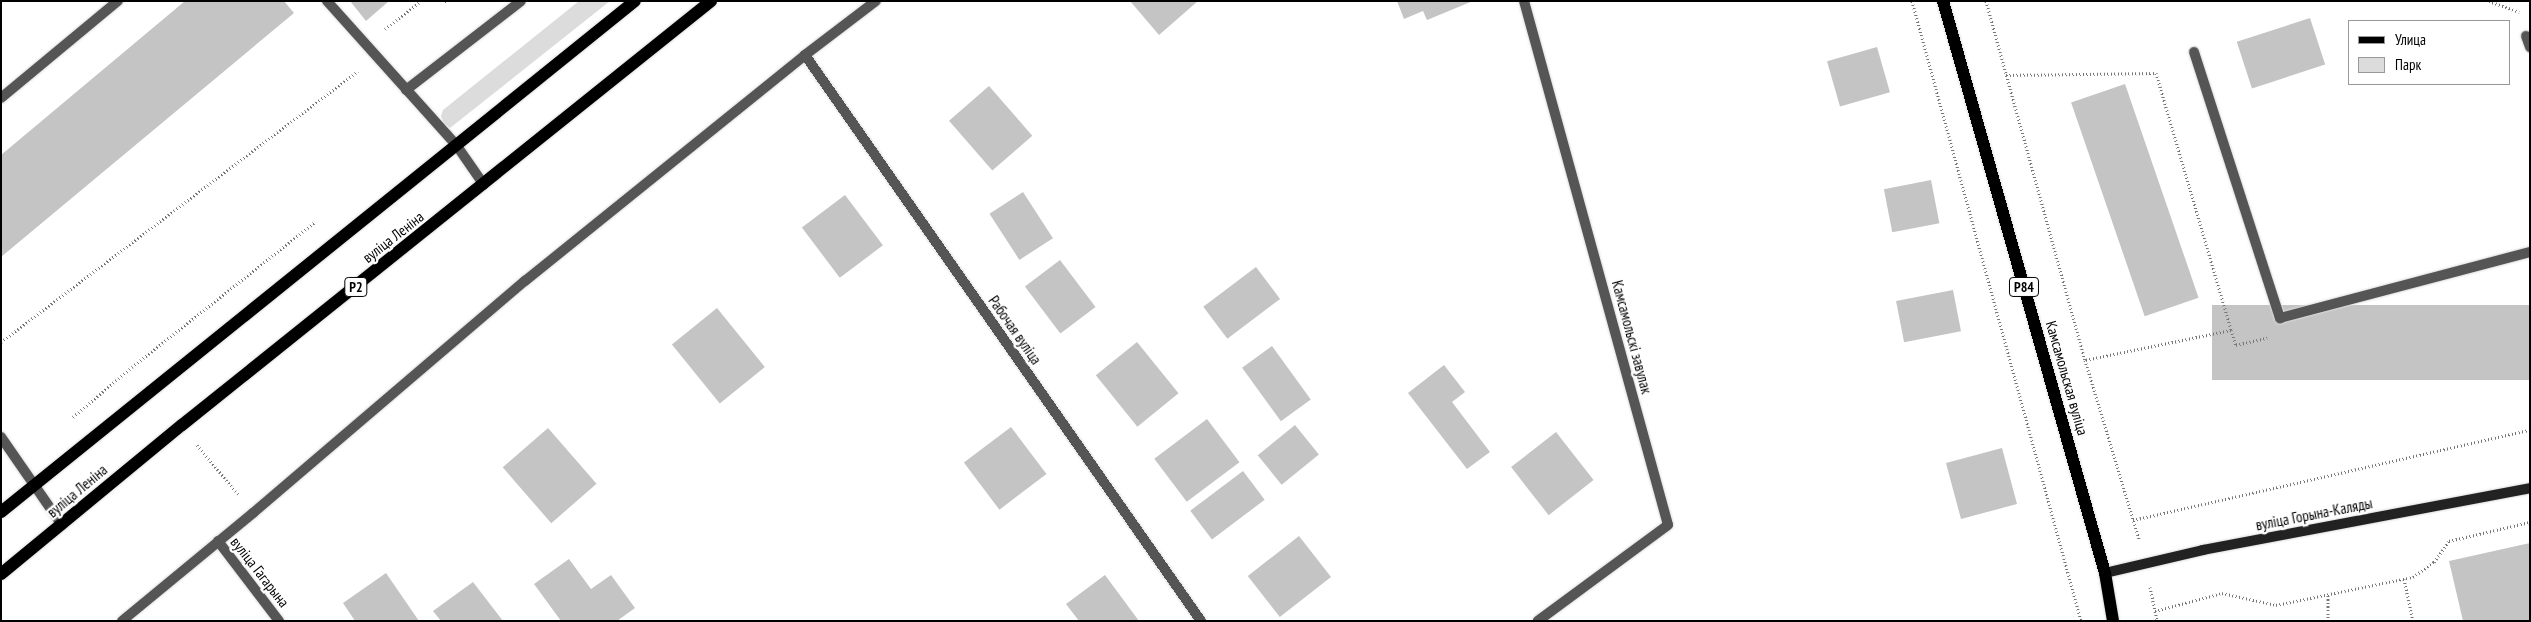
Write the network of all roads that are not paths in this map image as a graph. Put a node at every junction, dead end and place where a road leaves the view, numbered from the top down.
1 (118, 1) edge
2 (327, 1) edge
3 (520, 1) edge
4 (635, 1) edge
5 (712, 1) edge
6 (876, 1) edge
7 (1524, 1) edge
8 (1943, 1) edge
9 (2526, 36) dead end
10 (2530, 47) edge
11 (2194, 52) dead end
12 (805, 55) junction
13 (406, 90) junction
14 (1, 98) edge
15 (456, 146) junction
16 (484, 185) junction
17 (2530, 252) edge
18 (1, 437) edge
19 (35, 486) junction
20 (2530, 488) edge
21 (1, 512) edge
22 (62, 525) junction
23 (218, 541) junction
24 (2105, 573) junction
25 (1, 574) edge
26 (122, 621) edge
27 (279, 621) edge
28 (1201, 621) edge
29 (1538, 621) edge
30 (2114, 621) edge

1 - 14 street
2 - 13 street
3 - 13 street
4 - 15 main road, вуліца Леніна
5 - 16 main road, вуліца Леніна / Р2
6 - 12 street
7 - 29 street, Камсамольскі завулак
8 - 24 main road, Камсамольская вуліца / Р84
9 - 10 street
11 - 17 street
12 - 23 street
12 - 28 street, Рабочая вуліца
13 - 15 street
15 - 16 street
15 - 19 main road, вуліца Леніна
16 - 22 main road, вуліца Леніна / Р2
18 - 19 street
19 - 21 main road, вуліца Леніна
19 - 22 street
20 - 24 street, вуліца Горына-Каляды
22 - 25 main road, вуліца Леніна / Р2
23 - 26 street
23 - 27 street, вуліца Гагарына
24 - 30 main road, Камсамольская вуліца / Р84

